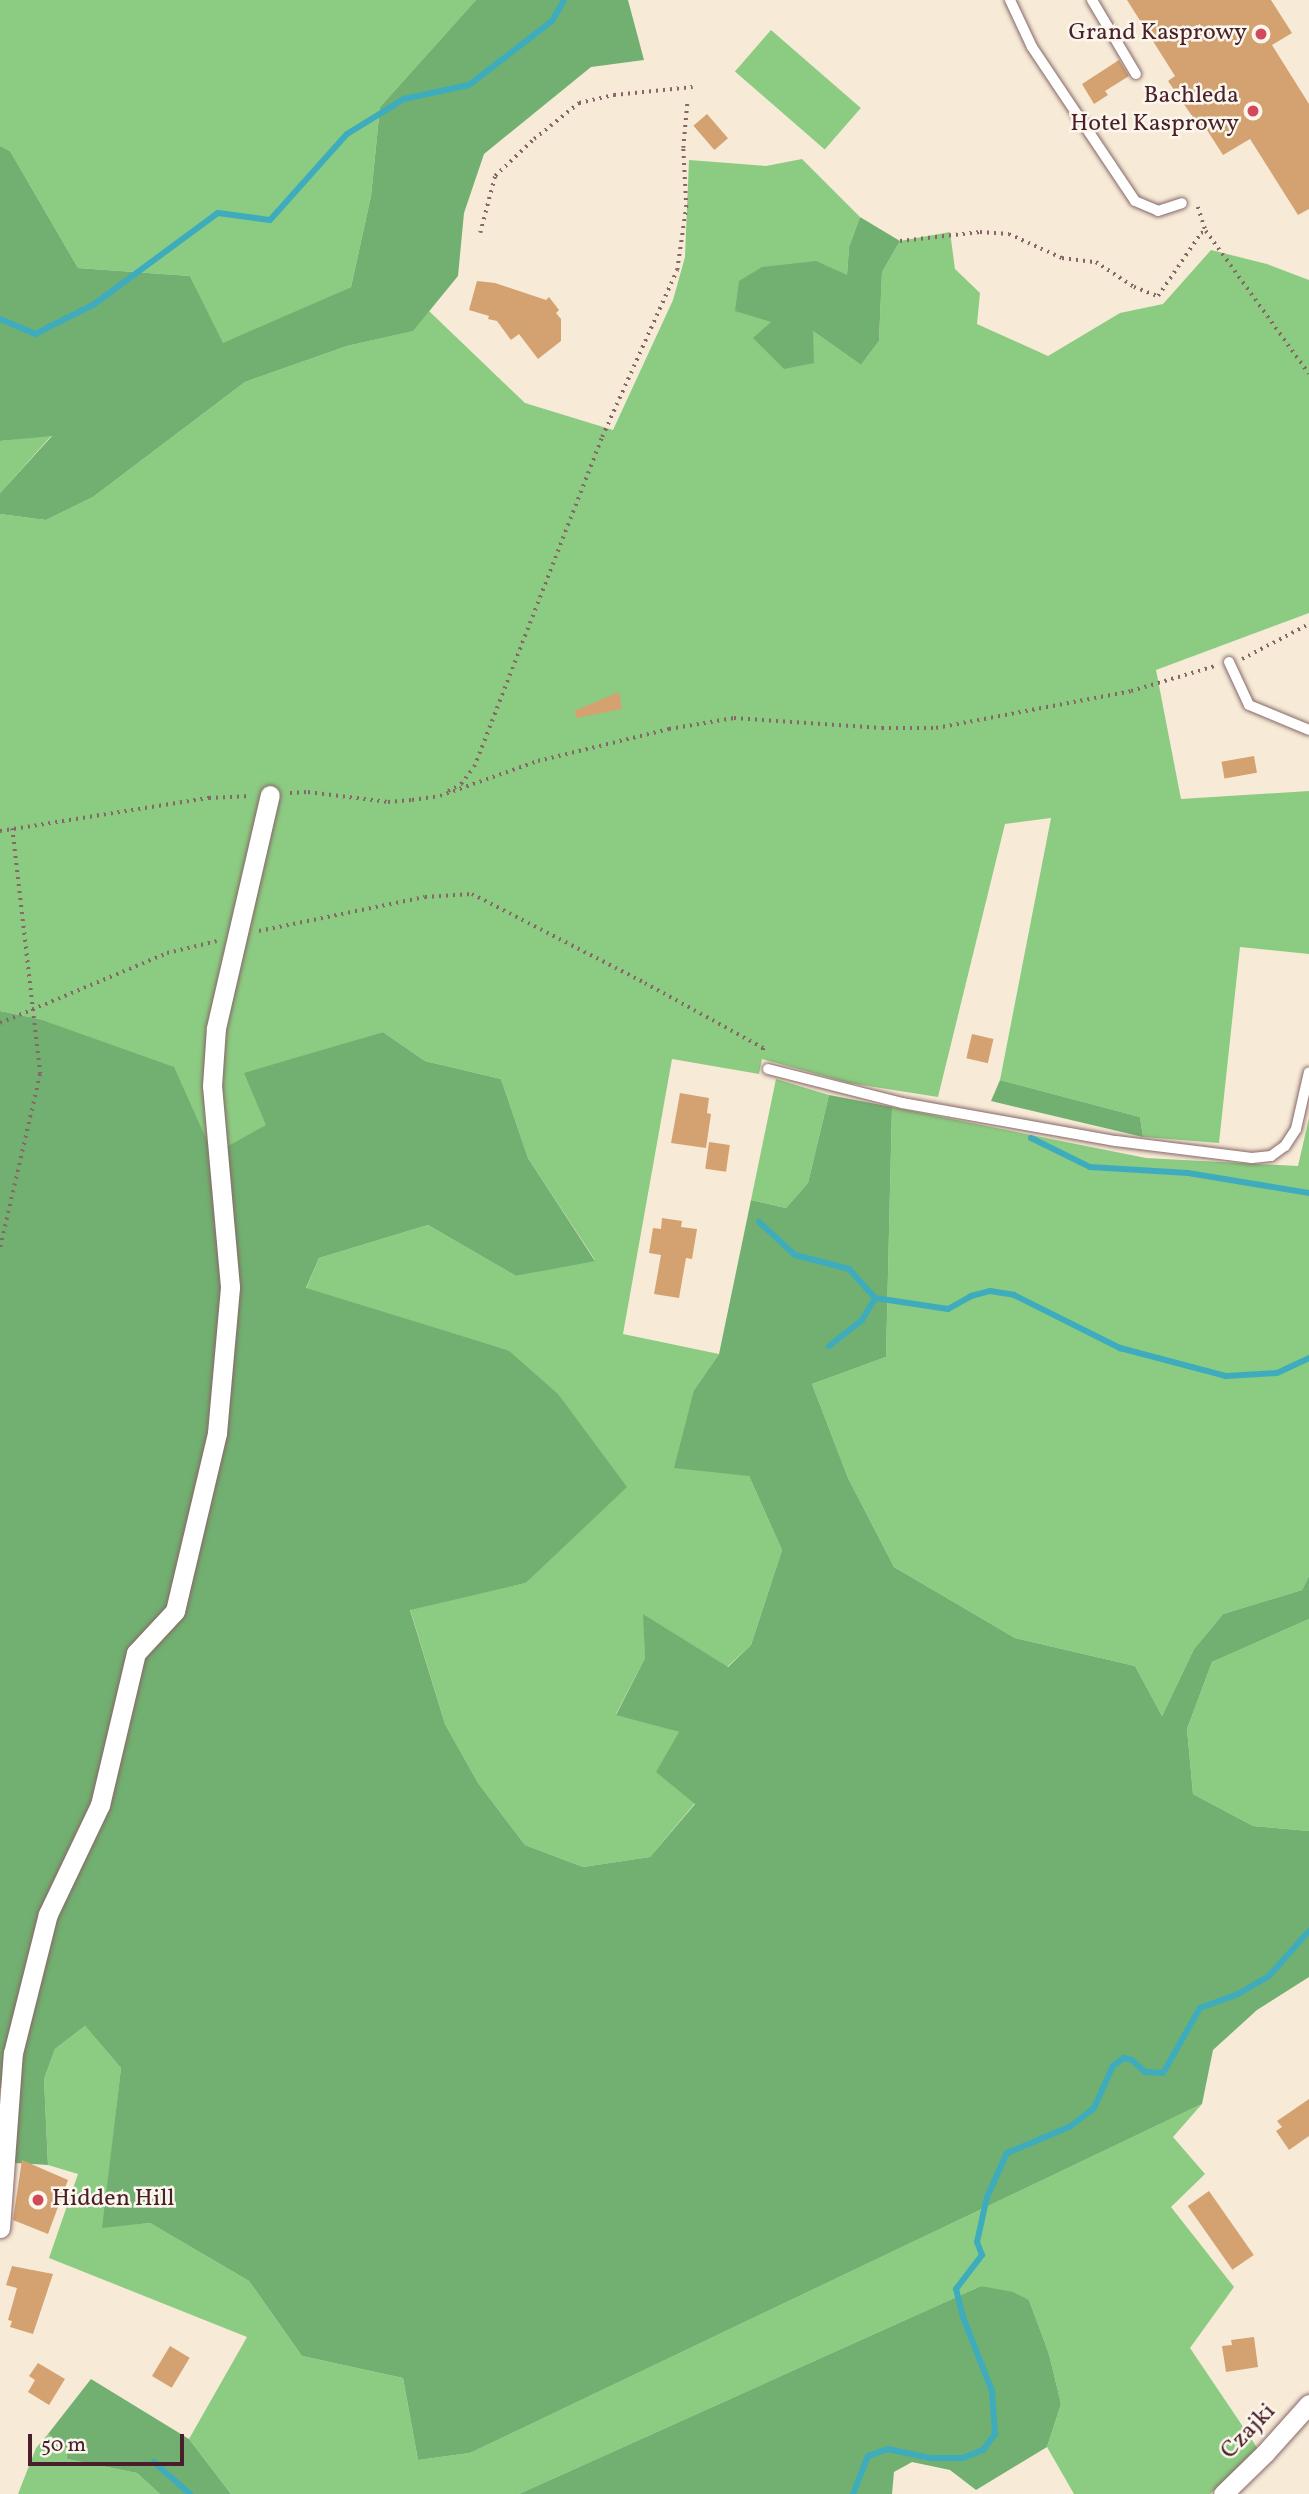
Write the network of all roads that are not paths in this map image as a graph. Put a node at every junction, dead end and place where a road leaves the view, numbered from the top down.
1 (1010, 0) edge
2 (1092, 0) edge
3 (1136, 74) dead end
4 (1182, 203) road end
5 (1229, 662) road end
6 (1309, 730) edge
7 (270, 794) road end
8 (768, 1069) road end
9 (1309, 1072) edge
10 (0, 2228) edge
11 (1309, 2404) edge
12 (1223, 2494) edge

1 - 4 lane
2 - 3 lane
5 - 6 lane
7 - 10 street
8 - 9 lane
11 - 12 street, Czajki

